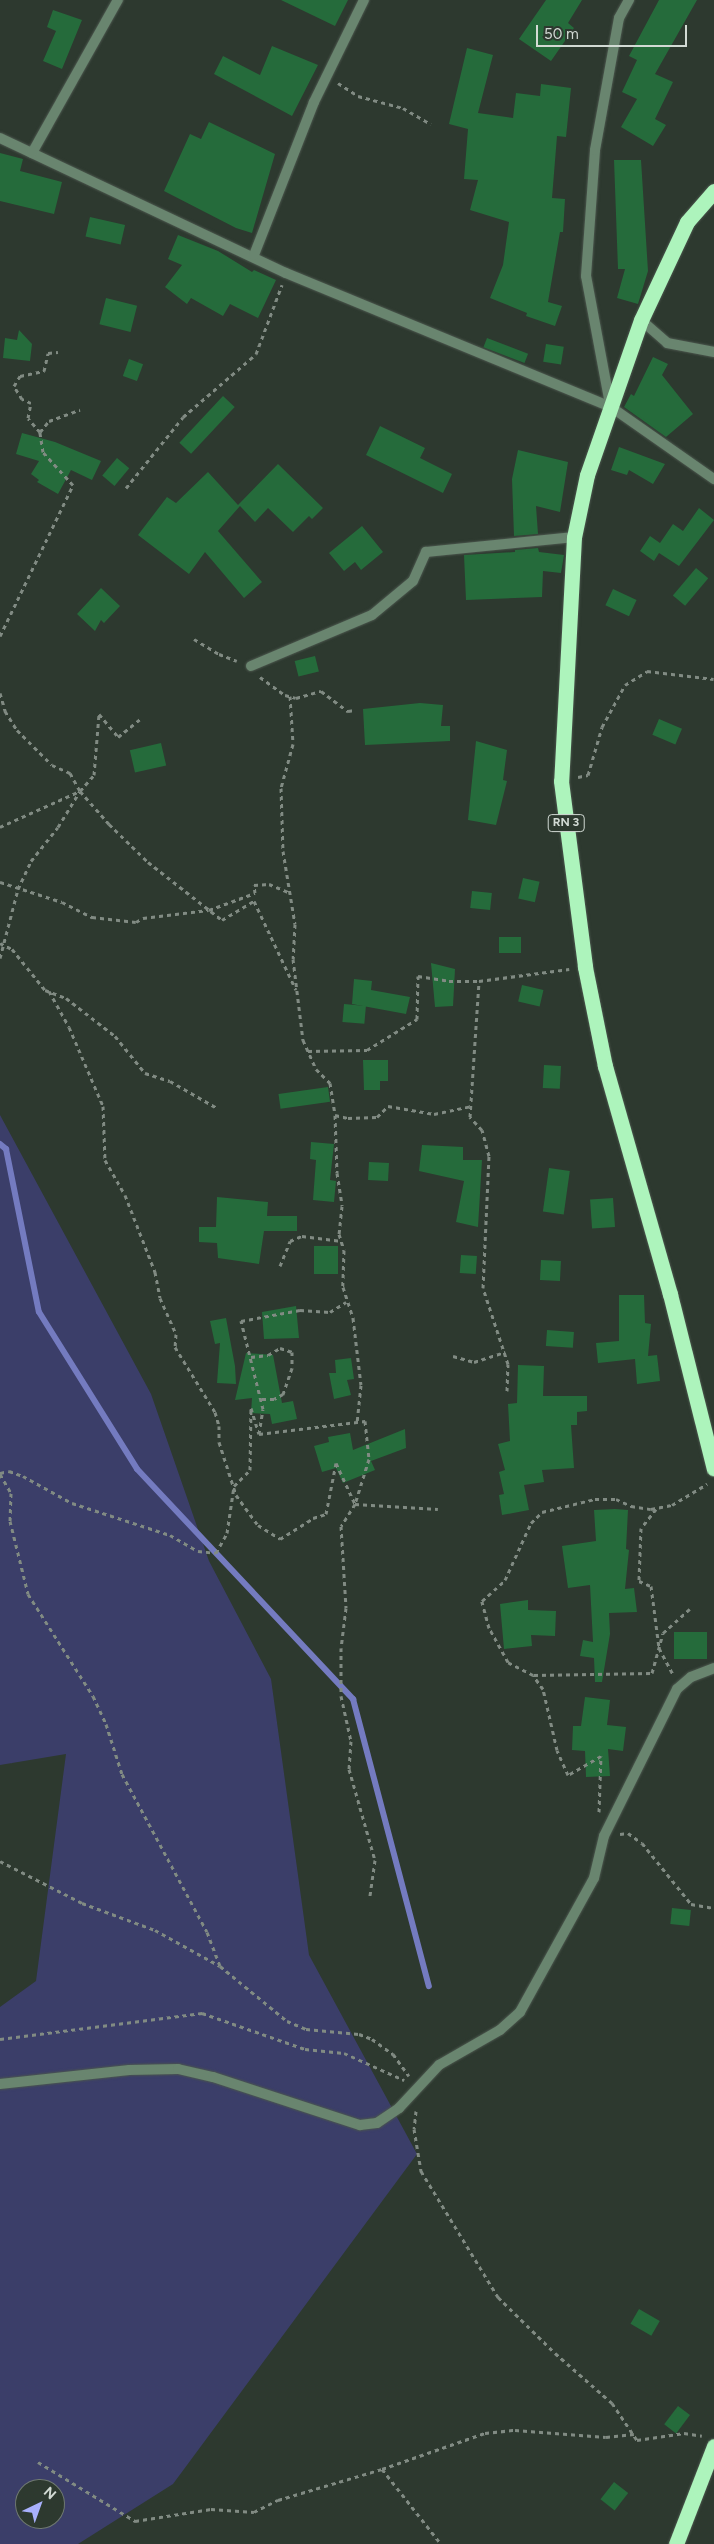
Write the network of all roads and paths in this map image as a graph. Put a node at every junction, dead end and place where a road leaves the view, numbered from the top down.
1 (118, 0) edge
2 (364, 0) edge
3 (629, 0) edge
4 (327, 76) junction
5 (431, 124) dead end
6 (0, 138) edge
7 (32, 153) junction
8 (714, 190) edge
9 (254, 255) junction
10 (286, 273) junction
11 (641, 320) junction
12 (58, 352) dead end
13 (714, 352) edge
14 (611, 407) junction
15 (80, 410) dead end
16 (40, 432) junction
17 (714, 479) edge
18 (126, 488) dead end
19 (574, 537) junction
20 (0, 636) edge
21 (194, 639) dead end
22 (251, 666) junction
23 (714, 679) edge
24 (0, 693) edge
25 (290, 696) junction
26 (355, 710) dead end
27 (140, 719) dead end
28 (561, 781) junction
29 (80, 791) junction
30 (0, 827) edge
31 (0, 882) edge
32 (18, 889) junction
33 (290, 893) junction
34 (209, 910) junction
35 (2, 944) edge
36 (0, 958) edge
37 (585, 967) junction
38 (479, 981) junction
39 (49, 991) junction
40 (297, 993) junction
41 (308, 1051) junction
42 (470, 1106) junction
43 (217, 1108) dead end
44 (335, 1115) junction
45 (342, 1241) junction
46 (280, 1266) dead end
47 (346, 1302) junction
48 (504, 1352) junction
49 (453, 1356) dead end
50 (251, 1357) junction
51 (507, 1391) dead end
52 (260, 1399) junction
53 (357, 1422) junction
54 (259, 1434) junction
55 (714, 1469) edge
56 (0, 1474) edge
57 (714, 1478) edge
58 (234, 1486) junction
59 (355, 1504) junction
60 (656, 1508) junction
61 (438, 1509) dead end
62 (690, 1609) dead end
63 (659, 1648) junction
64 (714, 1668) edge
65 (533, 1674) junction
66 (676, 1689) junction
67 (604, 1836) junction
68 (0, 1861) edge
69 (370, 1896) dead end
70 (714, 1908) edge
71 (220, 1966) junction
72 (0, 2039) edge
73 (0, 2084) edge
74 (418, 2088) junction
75 (684, 2433) dead end
76 (634, 2434) junction
77 (714, 2446) edge
78 (38, 2462) dead end
79 (382, 2469) junction
80 (441, 2544) edge
81 (676, 2544) edge

1 - 7 street
2 - 4 street
3 - 14 street
4 - 5 path
4 - 9 street
6 - 7 street
7 - 9 street
8 - 11 highway, RN 3
9 - 10 street
10 - 14 street
10 - 18 path
11 - 13 street
11 - 14 highway, RN 3
12 - 16 path
14 - 17 street
14 - 19 highway, RN 3
15 - 16 path
16 - 20 path
19 - 22 street
19 - 28 highway, RN 3
21 - 22 path
22 - 25 path
23 - 28 path
24 - 29 path
25 - 26 path
25 - 33 path
27 - 29 path
28 - 37 highway, RN 3
29 - 30 path
29 - 32 path
29 - 34 path
31 - 32 path
32 - 34 path
32 - 35 path
33 - 34 path
33 - 40 path
34 - 40 path
35 - 36 path
35 - 39 path
37 - 38 path
37 - 55 highway, RN 3
38 - 41 path
38 - 42 path
39 - 43 path
39 - 58 path
40 - 41 path
41 - 44 path
42 - 44 path
42 - 48 path
44 - 45 path
45 - 46 path
45 - 47 path
47 - 50 path
47 - 53 path
48 - 49 path
48 - 51 path
50 - 52 path
50 - 52 path
52 - 54 path
53 - 54 path
53 - 59 path
54 - 58 path
56 - 58 path
56 - 71 path
57 - 60 path
58 - 59 path
59 - 61 path
59 - 69 path
60 - 63 path
60 - 65 path
62 - 63 path
63 - 65 path
63 - 66 path
64 - 66 street
65 - 67 path
66 - 67 street
67 - 70 path
67 - 74 street
68 - 71 path
71 - 74 path
72 - 74 path
73 - 74 street
74 - 76 path
75 - 76 path
76 - 79 path
77 - 81 highway
78 - 79 path
79 - 80 path

